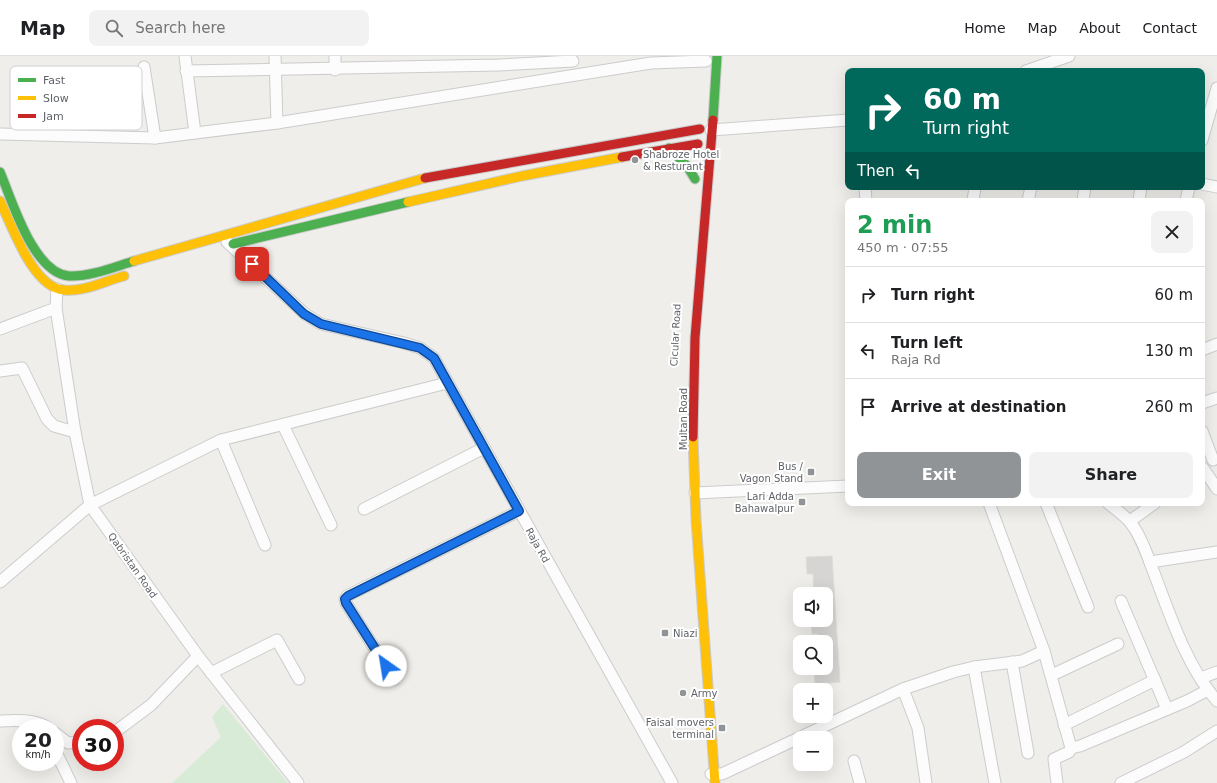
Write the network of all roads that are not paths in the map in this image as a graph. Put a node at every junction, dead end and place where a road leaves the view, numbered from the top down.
1 (185, 56) edge
2 (275, 56) edge
3 (335, 56) edge
4 (717, 56) edge
5 (1069, 56) edge
6 (573, 60) dead end
7 (498, 61) edge
8 (706, 62) edge
9 (1054, 66) edge
10 (144, 67) dead end
11 (1043, 68) edge
12 (275, 70) junction
13 (335, 70) junction
14 (186, 71) junction
15 (1217, 88) edge
16 (845, 120) edge
17 (277, 123) junction
18 (712, 130) junction
19 (1205, 130) edge
20 (195, 133) junction
21 (0, 134) edge
22 (155, 138) junction
23 (669, 148) junction
24 (696, 165) dead end
25 (0, 172) edge
26 (1205, 185) edge
27 (1217, 187) edge
28 (0, 201) edge
29 (224, 242) junction
30 (134, 273) dead end
31 (57, 289) junction
32 (56, 308) junction
33 (0, 329) edge
34 (696, 329) junction
35 (1217, 344) edge
36 (1205, 349) edge
37 (685, 357) dead end
38 (0, 371) edge
39 (447, 383) junction
40 (1217, 398) edge
41 (1205, 402) edge
42 (684, 422) dead end
43 (283, 425) junction
44 (75, 432) junction
45 (1205, 437) edge
46 (221, 440) junction
47 (484, 448) junction
48 (1215, 459) edge
49 (1205, 466) edge
50 (1205, 472) edge
51 (845, 486) edge
52 (1217, 489) edge
53 (695, 493) junction
54 (90, 505) junction
55 (990, 506) edge
56 (1047, 506) edge
57 (1112, 506) edge
58 (1148, 506) edge
59 (364, 509) dead end
60 (519, 511) junction
61 (1130, 521) junction
62 (331, 525) dead end
63 (265, 545) dead end
64 (1217, 552) edge
65 (1150, 562) junction
66 (0, 582) edge
67 (1121, 601) dead end
68 (1088, 607) dead end
69 (1118, 644) dead end
70 (1044, 651) junction
71 (198, 656) junction
72 (1012, 662) junction
73 (974, 667) junction
74 (1217, 672) edge
75 (211, 673) junction
76 (1052, 675) junction
77 (1201, 678) junction
78 (299, 679) dead end
79 (394, 679) dead end
80 (1155, 680) junction
81 (903, 690) junction
82 (1208, 690) junction
83 (1217, 701) edge
84 (1167, 709) junction
85 (12, 720) edge
86 (0, 721) edge
87 (1064, 724) junction
88 (124, 725) edge
89 (1217, 731) edge
90 (1071, 748) junction
91 (1028, 753) dead end
92 (854, 761) dead end
93 (64, 769) edge
94 (710, 779) edge
95 (71, 783) edge
96 (298, 783) edge
97 (672, 783) edge
98 (860, 783) edge
99 (926, 783) edge
100 (995, 783) edge
101 (1057, 783) edge
102 (1120, 783) edge

1 - 14 street
2 - 12 street
3 - 13 street
4 - 18 main road, Multan Road
5 - 9 street
6 - 7 street
7 - 13 street
8 - 17 street
9 - 11 street
10 - 22 street
12 - 13 street
12 - 14 street
12 - 17 street
14 - 20 street
15 - 19 street
16 - 18 street
17 - 20 street
18 - 34 main road, Multan Road
20 - 22 street
21 - 22 street
23 - 24 main road
23 - 29 main road
23 - 29 main road
25 - 29 main road
26 - 27 street
28 - 31 main road
29 - 39 street, Raja Rd
30 - 31 main road
31 - 32 street, Qabristan Road
32 - 33 street
32 - 44 street, Qabristan Road
34 - 37 main road, Cicular Road
34 - 53 main road, Multan Road
35 - 36 street
38 - 44 street
39 - 43 street
39 - 47 street, Raja Rd
40 - 41 street
42 - 94 main road
43 - 46 street
43 - 62 street
44 - 54 street, Qabristan Road
45 - 48 street
46 - 54 street
46 - 63 street
47 - 59 street
47 - 60 street, Raja Rd
48 - 49 street
50 - 52 street
51 - 53 street
53 - 94 main road, Multan Road
54 - 66 street
54 - 71 street, Qabristan Road
55 - 70 street
56 - 68 street
57 - 61 street
58 - 61 street
60 - 79 street
60 - 97 street, Raja Rd
61 - 65 street
64 - 65 street
65 - 77 street
67 - 80 street
69 - 76 street
70 - 72 street
70 - 76 street
71 - 75 street, Qabristan Road
71 - 88 street
72 - 73 street
72 - 91 street
73 - 81 street
73 - 100 street
74 - 77 street
75 - 78 street
75 - 96 street, Qabristan Road
76 - 87 street
77 - 82 street
80 - 84 street
80 - 87 street
81 - 94 street
81 - 99 street
82 - 83 street
82 - 84 street
84 - 90 street
85 - 86 street
87 - 90 street
89 - 102 street
90 - 101 street
92 - 98 street
93 - 95 street

